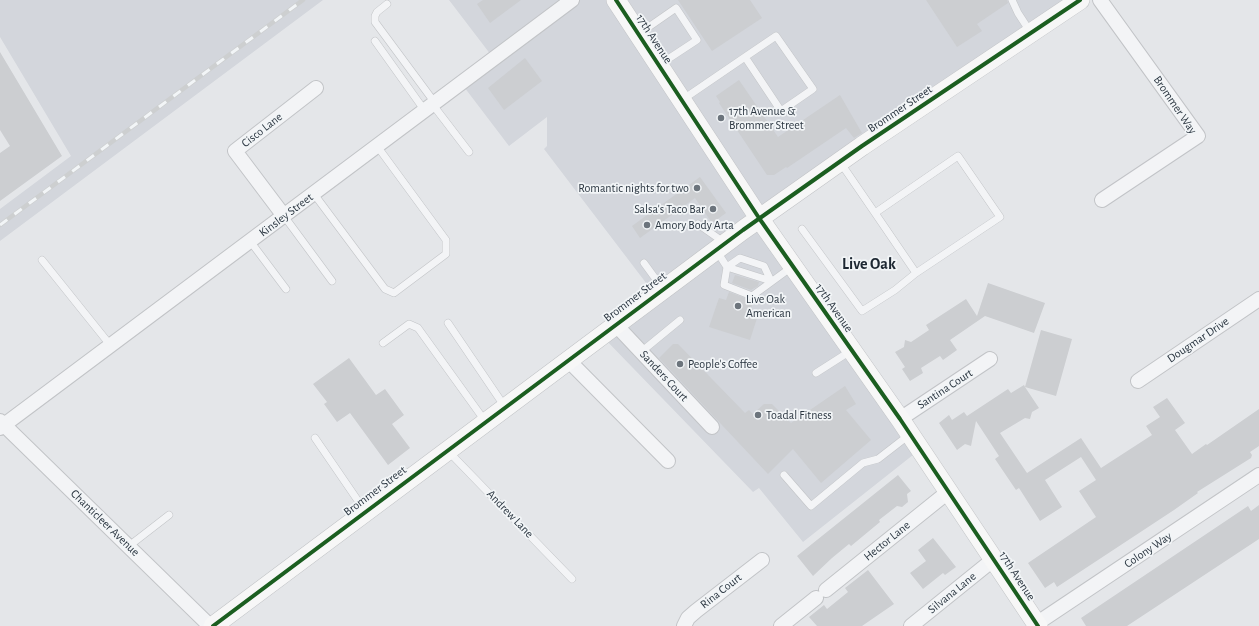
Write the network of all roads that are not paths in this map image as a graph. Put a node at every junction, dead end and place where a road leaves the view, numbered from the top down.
1 (572, 0) edge
2 (616, 0) edge
3 (1012, 0) edge
4 (1100, 0) edge
5 (1077, 1) edge
6 (387, 4) dead end
7 (1031, 33) junction
8 (638, 34) junction
9 (375, 41) dead end
10 (745, 57) junction
11 (659, 66) junction
12 (316, 88) dead end
13 (682, 100) junction
14 (431, 106) junction
15 (377, 146) junction
16 (469, 152) dead end
17 (840, 162) junction
18 (314, 194) junction
19 (1102, 200) dead end
20 (875, 213) junction
21 (284, 216) junction
22 (760, 218) junction
23 (698, 224) dead end
24 (802, 229) dead end
25 (250, 241) junction
26 (721, 246) junction
27 (42, 260) dead end
28 (644, 263) dead end
29 (793, 266) junction
30 (727, 267) junction
31 (916, 273) junction
32 (332, 281) dead end
33 (771, 281) junction
34 (286, 289) dead end
35 (663, 289) junction
36 (1259, 299) edge
37 (680, 320) dead end
38 (448, 323) dead end
39 (615, 324) junction
40 (383, 343) dead end
41 (110, 346) junction
42 (852, 350) junction
43 (641, 352) junction
44 (990, 359) dead end
45 (568, 360) junction
46 (816, 373) dead end
47 (1138, 381) dead end
48 (505, 407) junction
49 (486, 421) junction
50 (1, 425) edge
51 (905, 426) junction
52 (712, 427) dead end
53 (315, 438) dead end
54 (447, 450) junction
55 (668, 461) dead end
56 (784, 475) dead end
57 (1259, 475) edge
58 (948, 492) junction
59 (365, 511) junction
60 (169, 515) dead end
61 (129, 546) junction
62 (994, 559) junction
63 (762, 560) dead end
64 (572, 579) dead end
65 (1037, 625) edge
66 (210, 626) edge
67 (213, 626) edge
68 (684, 626) edge
69 (781, 626) edge
70 (911, 626) edge

1 - 14 street, Kinsley Street
2 - 8 main road, 17th Avenue
3 - 7 lane
4 - 19 street, Brommer Way
5 - 7 main road, Brommer Street
6 - 14 lane
7 - 17 main road, Brommer Street
8 - 11 main road, 17th Avenue
8 - 11 lane
9 - 14 lane
10 - 10 lane
10 - 13 lane
11 - 13 main road, 17th Avenue
12 - 21 street, Cisco Lane
13 - 22 main road, 17th Avenue
14 - 15 street, Kinsley Street
14 - 16 lane
15 - 18 street, Kinsley Street
15 - 18 lane
17 - 20 lane
17 - 22 main road, Brommer Street
18 - 21 street, Kinsley Street
20 - 31 lane
20 - 31 lane
21 - 25 street, Kinsley Street
21 - 32 lane
22 - 26 main road, Brommer Street
22 - 29 main road, 17th Avenue
23 - 26 lane
24 - 31 lane
25 - 34 lane
25 - 41 street, Kinsley Street
26 - 30 lane
26 - 35 main road, Brommer Street
27 - 41 lane
28 - 35 lane
29 - 33 lane
29 - 42 main road, 17th Avenue
30 - 33 lane
30 - 33 lane
30 - 33 lane
35 - 39 main road, Brommer Street
36 - 47 street, Dougmar Drive
37 - 43 lane
38 - 48 lane
39 - 43 street, Sanders Court
39 - 45 main road, Brommer Street
40 - 49 lane
41 - 50 street, Kinsley Street
42 - 46 lane
42 - 51 main road, 17th Avenue
43 - 52 street, Sanders Court
44 - 51 street, Santina Court
45 - 48 main road, Brommer Street
45 - 55 street
48 - 49 main road, Brommer Street
49 - 54 main road, Brommer Street
50 - 61 street, Chanticleer Avenue
51 - 56 lane
51 - 58 main road, 17th Avenue
53 - 59 lane
54 - 59 main road, Brommer Street
54 - 64 lane, Andrew Lane
57 - 65 street, Colony Way
58 - 62 main road, 17th Avenue
58 - 69 street, Hector Lane
59 - 67 main road, Brommer Street
60 - 61 lane
61 - 66 street, Chanticleer Avenue
62 - 65 main road, 17th Avenue
62 - 70 street, Silvana Lane
63 - 68 street, Rina Court

